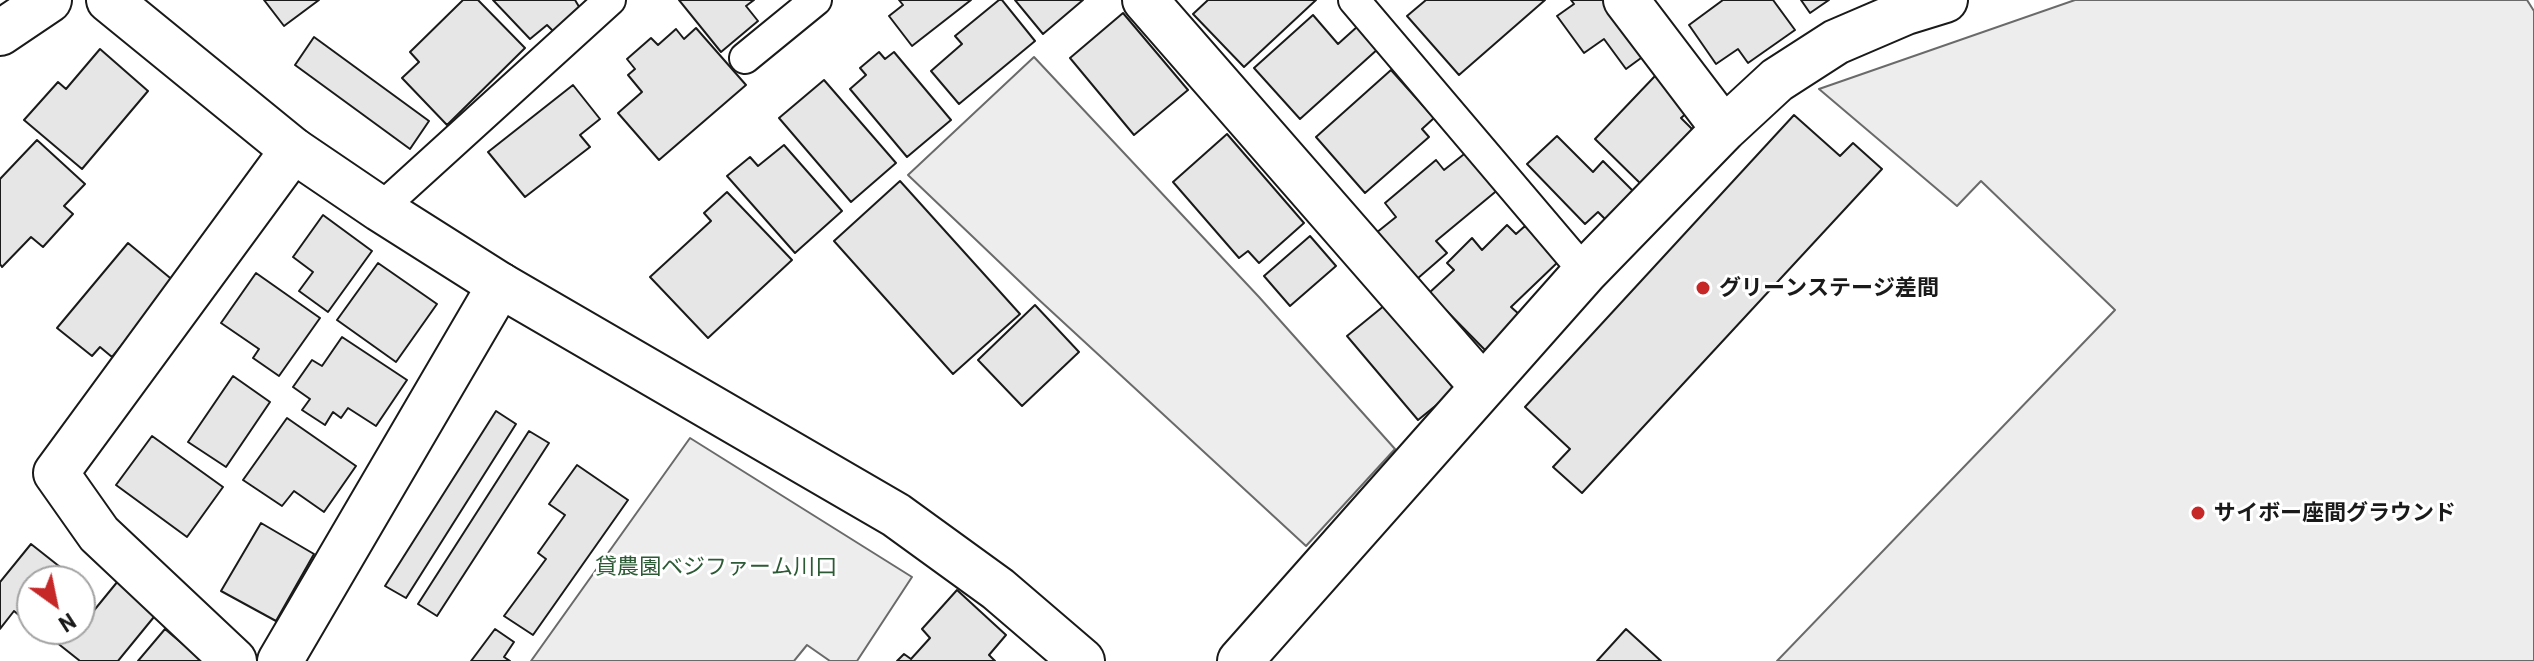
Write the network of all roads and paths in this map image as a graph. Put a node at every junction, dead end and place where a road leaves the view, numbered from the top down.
1 (49, 0) edge
2 (109, 0) edge
3 (610, 0) edge
4 (816, 0) edge
5 (1145, 0) edge
6 (1354, 0) edge
7 (1626, 0) edge
8 (1917, 4) edge
9 (0, 33) edge
10 (745, 58) dead end
11 (1724, 129) junction
12 (293, 150) junction
13 (380, 209) junction
14 (1585, 272) junction
15 (500, 285) junction
16 (1483, 387) junction
17 (1066, 656) edge
18 (234, 661) edge
19 (280, 661) edge
20 (1240, 661) edge

1 - 9 street
2 - 12 street
3 - 13 lane
4 - 10 lane
5 - 16 street
6 - 14 lane
7 - 11 street
8 - 11 street
11 - 14 street
12 - 13 street
12 - 18 street
13 - 15 street
14 - 16 street
15 - 17 street
15 - 19 street
16 - 20 street

